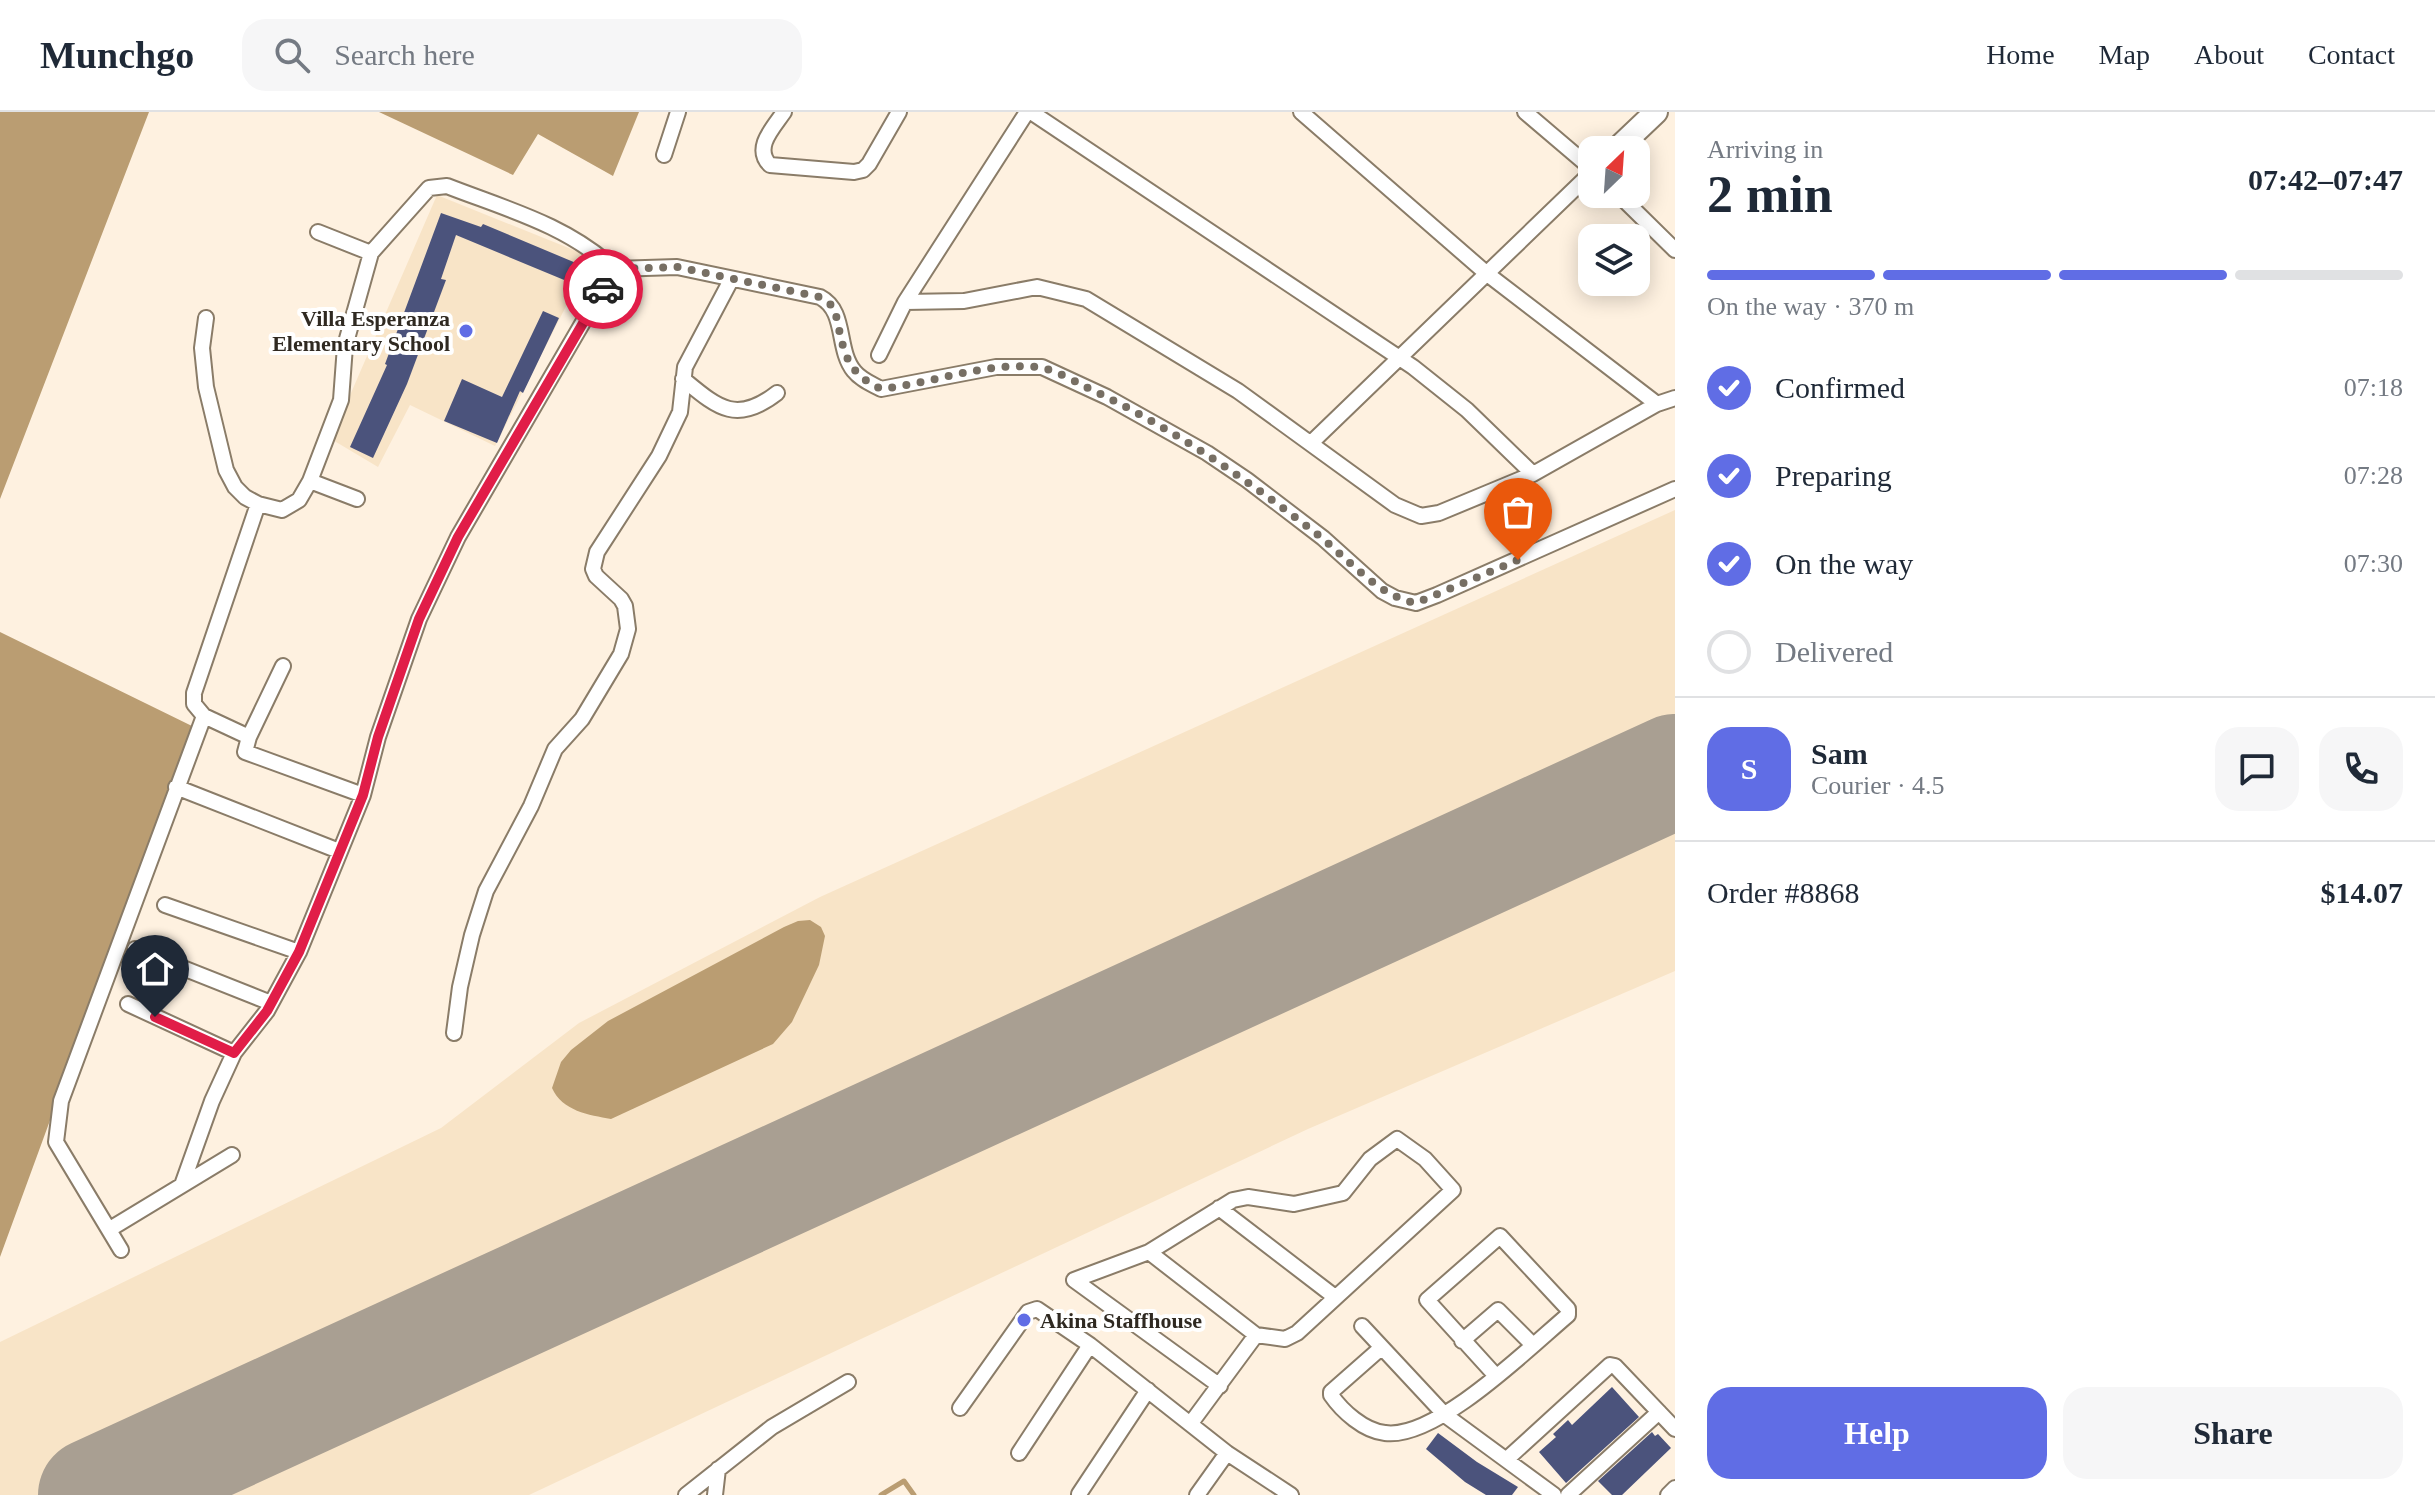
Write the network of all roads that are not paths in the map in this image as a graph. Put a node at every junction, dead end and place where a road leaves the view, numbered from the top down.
1 (678, 112) edge
2 (784, 112) edge
3 (899, 112) edge
4 (1029, 112) edge
5 (1301, 112) edge
6 (1525, 112) edge
7 (1656, 112) edge
8 (1631, 136) edge
9 (664, 155) dead end
10 (1578, 159) edge
11 (1578, 184) edge
12 (1632, 208) edge
13 (318, 232) dead end
14 (1675, 250) edge
15 (371, 253) junction
16 (614, 269) junction
17 (1486, 273) junction
18 (731, 280) junction
19 (905, 302) junction
20 (206, 318) dead end
21 (879, 355) dead end
22 (1397, 357) junction
23 (683, 379) junction
24 (777, 393) dead end
25 (1675, 398) edge
26 (1657, 404) junction
27 (1311, 443) junction
28 (1533, 474) junction
29 (310, 481) junction
30 (1675, 489) edge
31 (357, 499) dead end
32 (258, 504) junction
33 (283, 666) dead end
34 (204, 716) junction
35 (249, 737) junction
36 (176, 787) junction
37 (363, 795) junction
38 (339, 851) junction
39 (165, 905) dead end
40 (135, 949) dead end
41 (299, 952) junction
42 (271, 1003) junction
43 (128, 1004) dead end
44 (454, 1033) dead end
45 (234, 1053) junction
46 (232, 1155) dead end
47 (182, 1185) junction
48 (1219, 1208) junction
49 (110, 1229) junction
50 (121, 1250) dead end
51 (1149, 1252) junction
52 (1335, 1297) junction
53 (1362, 1326) dead end
54 (1256, 1335) junction
55 (1462, 1341) junction
56 (1090, 1345) junction
57 (1533, 1345) junction
58 (1381, 1348) junction
59 (1496, 1376) junction
60 (848, 1382) dead end
61 (1220, 1386) junction
62 (1148, 1390) junction
63 (960, 1408) dead end
64 (1659, 1412) junction
65 (1445, 1415) junction
66 (1191, 1423) junction
67 (1675, 1429) edge
68 (1019, 1453) dead end
69 (1227, 1453) junction
70 (1507, 1459) junction
71 (718, 1469) junction
72 (1675, 1488) edge
73 (1079, 1494) edge
74 (1200, 1494) edge
75 (686, 1495) edge
76 (715, 1495) edge
77 (1291, 1495) edge
78 (1554, 1495) edge
79 (1568, 1495) edge
80 (1668, 1495) edge

1 - 9 street
2 - 3 street
4 - 19 street
4 - 22 street
5 - 17 street
6 - 10 street
7 - 8 street
11 - 17 street
12 - 14 street
13 - 15 street
15 - 16 street
15 - 29 street
16 - 18 street
16 - 37 street
17 - 22 street
17 - 26 street
18 - 23 street
18 - 30 street
19 - 21 street
19 - 27 street
20 - 32 street
22 - 27 street
22 - 28 street
23 - 24 street
23 - 44 street
25 - 26 street
26 - 28 street
27 - 28 street
29 - 31 street
29 - 32 street
32 - 34 street
33 - 35 street
34 - 35 street
34 - 36 street
35 - 37 street
36 - 38 street
36 - 49 street
37 - 38 street
38 - 41 street
39 - 41 street
40 - 42 street
41 - 42 street
42 - 45 street
43 - 45 street
45 - 47 street
46 - 47 street
47 - 49 street
48 - 51 street
48 - 52 street
48 - 52 street
49 - 50 street
51 - 54 street
51 - 61 street
52 - 54 street
53 - 58 street
54 - 61 street
55 - 57 street
55 - 57 street
55 - 59 street
56 - 62 street
56 - 63 street
56 - 68 street
57 - 59 street
58 - 65 street
58 - 65 street
59 - 65 street
60 - 71 street
61 - 66 street
62 - 66 street
62 - 73 street
64 - 67 street
64 - 70 street
64 - 79 street
65 - 70 street
66 - 69 street
69 - 74 street
69 - 77 street
70 - 78 street
71 - 75 street
71 - 76 street
72 - 80 street

